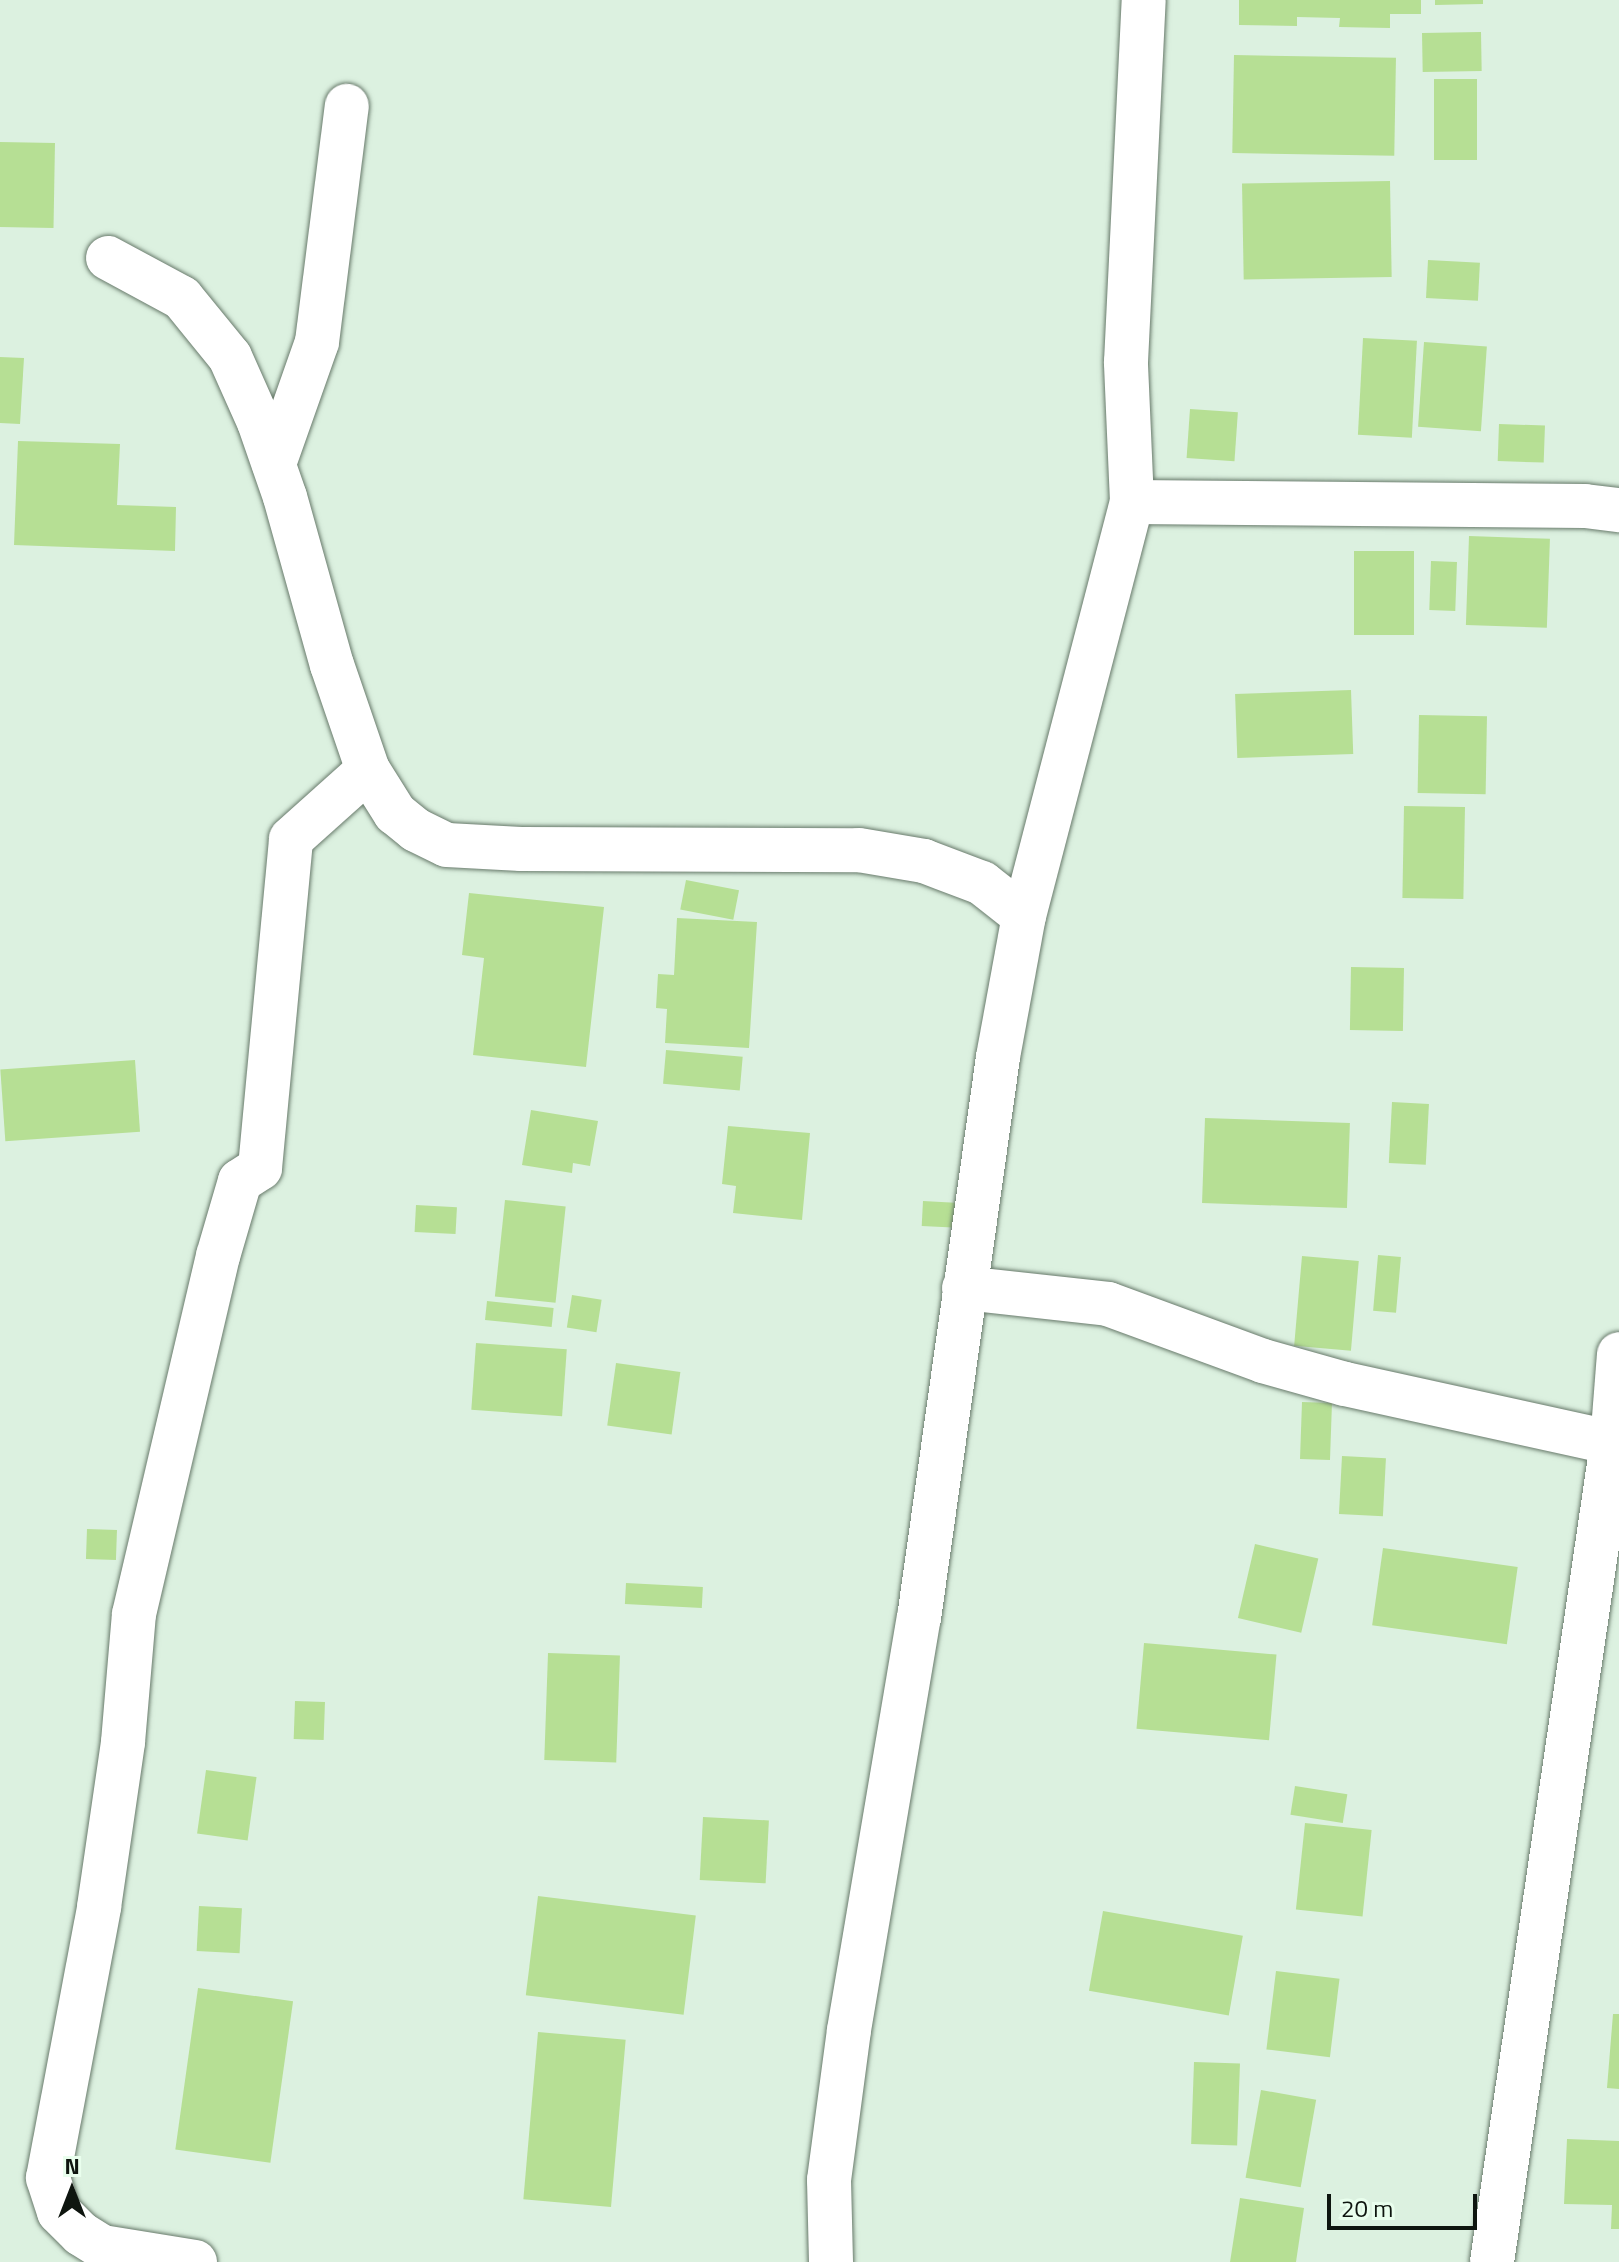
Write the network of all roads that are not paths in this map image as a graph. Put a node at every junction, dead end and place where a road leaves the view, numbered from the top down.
1 (1144, 0) edge
2 (347, 106) dead end
3 (108, 258) dead end
4 (274, 464) junction
5 (1132, 502) junction
6 (1619, 510) edge
7 (368, 770) junction
8 (1024, 916) junction
9 (964, 1288) junction
10 (1619, 1354) edge
11 (1615, 1444) edge
12 (101, 2254) edge
13 (195, 2262) edge
14 (831, 2262) edge
15 (1492, 2262) edge

1 - 5 street
2 - 4 street
3 - 4 street
4 - 7 street
5 - 6 street
5 - 8 street
7 - 8 street
7 - 12 street
8 - 9 street
9 - 11 street
9 - 14 street
10 - 11 street
11 - 15 street
12 - 13 street

